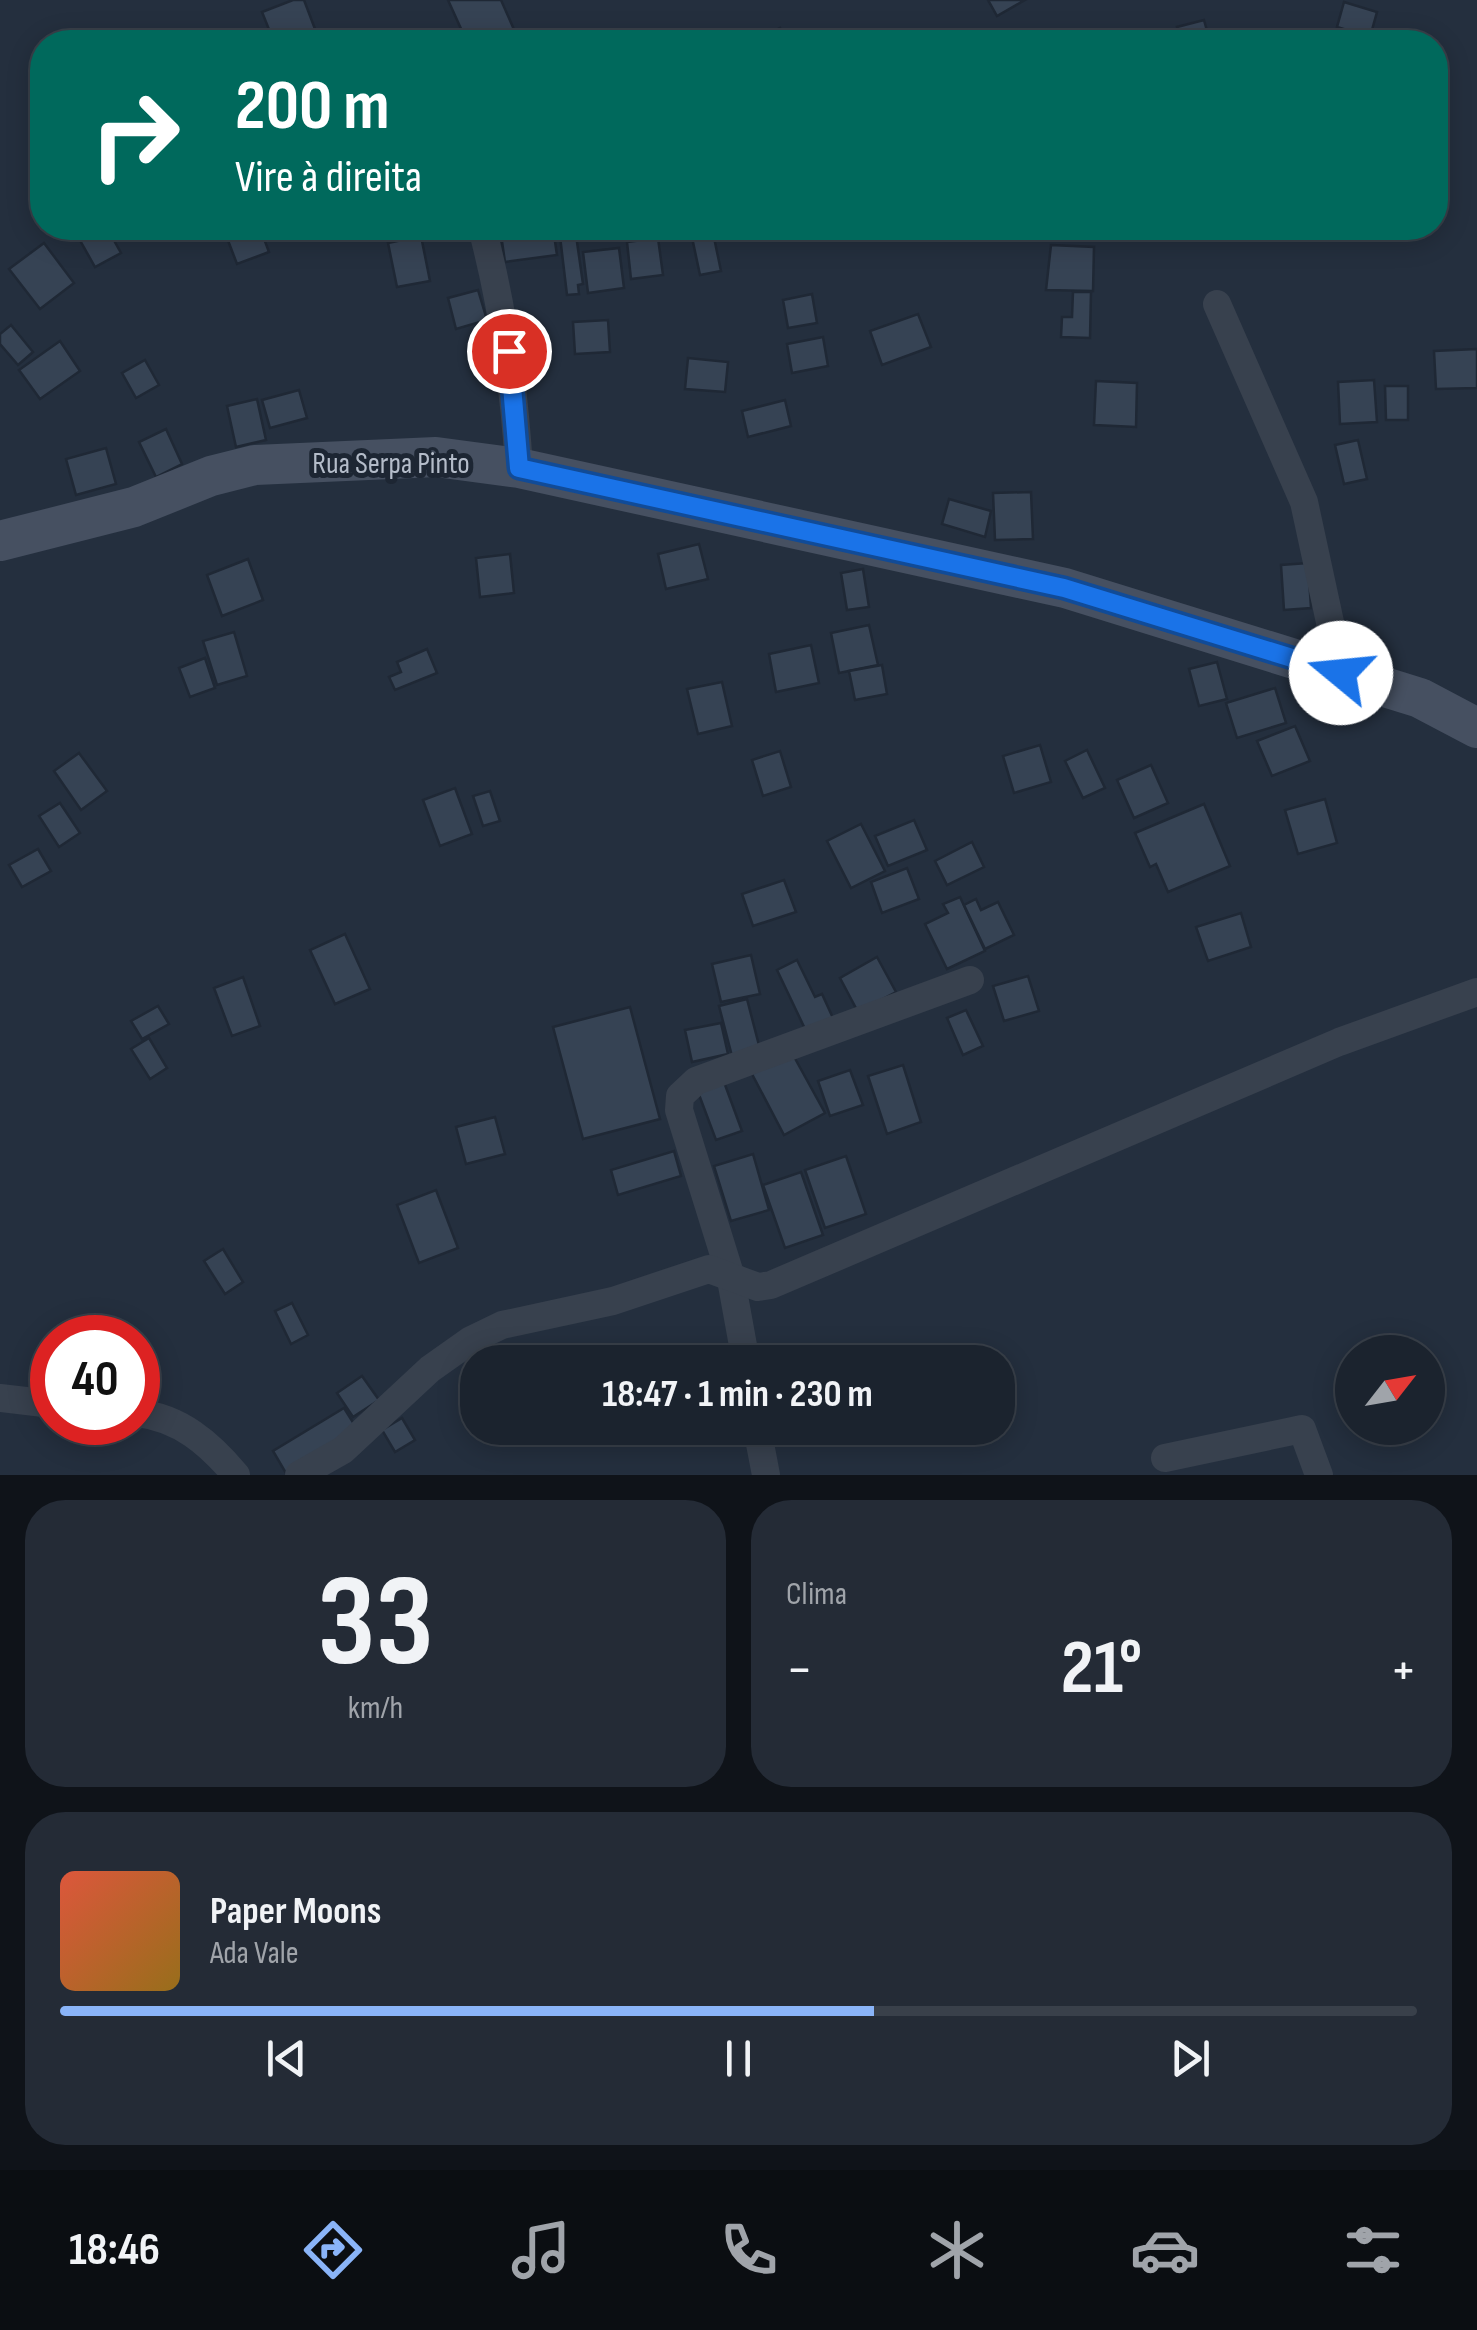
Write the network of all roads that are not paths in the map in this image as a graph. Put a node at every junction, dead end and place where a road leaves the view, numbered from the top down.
1 (485, 240) edge
2 (1217, 304) dead end
3 (519, 468) junction
4 (0, 542) edge
5 (1341, 673) junction
6 (1477, 728) edge
7 (970, 980) dead end
8 (1477, 992) edge
9 (730, 1274) junction
10 (743, 1345) edge
11 (0, 1398) edge
12 (30, 1401) edge
13 (160, 1418) edge
14 (760, 1445) edge
15 (1165, 1458) dead end
16 (236, 1475) edge
17 (298, 1475) edge
18 (766, 1475) edge
19 (1319, 1475) edge

1 - 3 street
2 - 5 street
3 - 4 street, Rua Serpa Pinto
3 - 5 street, Rua Serpa Pinto
5 - 6 street, Rua Serpa Pinto
7 - 9 street
8 - 9 street
9 - 10 street
9 - 17 street
11 - 12 street
13 - 16 street
14 - 18 street
15 - 19 street

